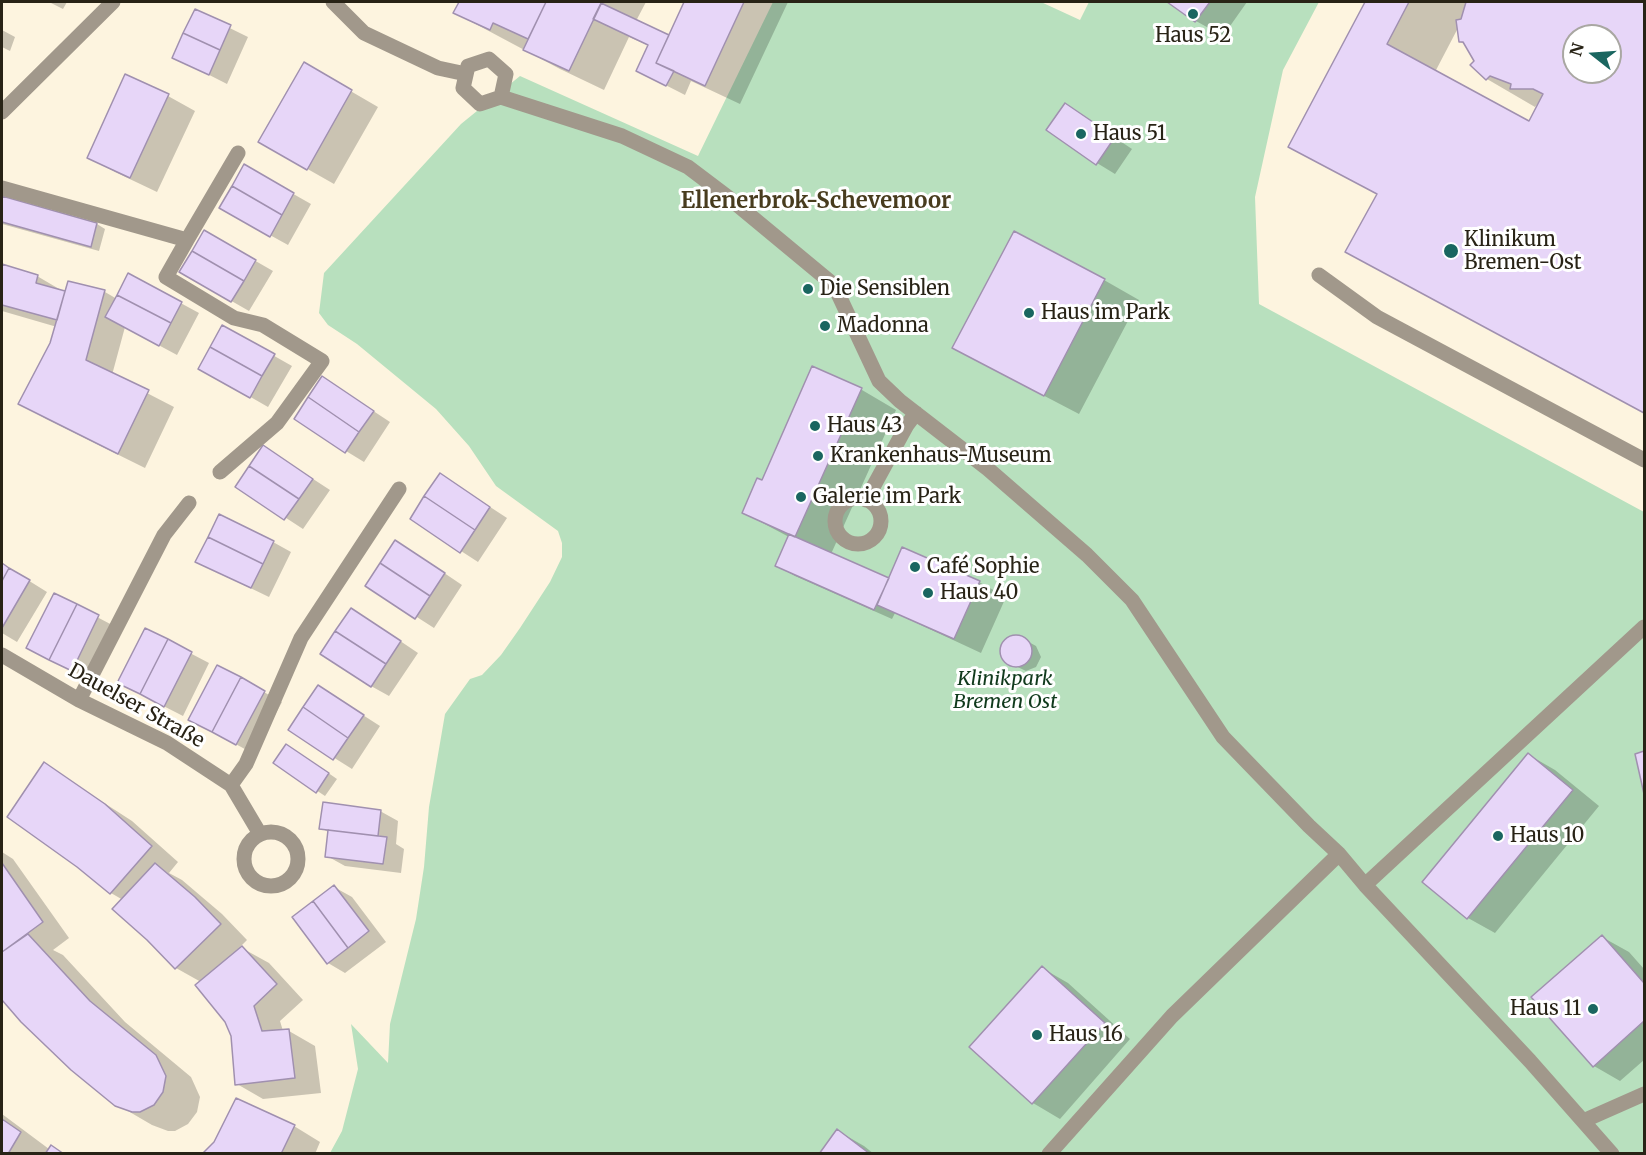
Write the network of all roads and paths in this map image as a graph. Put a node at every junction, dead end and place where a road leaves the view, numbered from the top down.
1 (113, 2) edge
2 (333, 2) edge
3 (465, 74) junction
4 (501, 97) junction
5 (2, 112) edge
6 (238, 153) dead end
7 (2, 188) edge
8 (187, 240) junction
9 (1319, 275) dead end
10 (916, 413) junction
11 (1644, 460) edge
12 (220, 472) dead end
13 (399, 489) dead end
14 (866, 500) dead end
15 (189, 503) dead end
16 (1644, 627) edge
17 (2, 655) edge
18 (79, 700) junction
19 (231, 785) junction
20 (260, 834) dead end
21 (1339, 854) junction
22 (1365, 885) junction
23 (1644, 1094) edge
24 (1583, 1121) junction
25 (1049, 1154) edge
26 (1612, 1154) edge

1 - 5 street
2 - 3 street
3 - 4 street
3 - 4 street
4 - 10 street
6 - 8 street
7 - 8 street
8 - 12 street
9 - 11 street
10 - 14 street
10 - 21 street
13 - 19 street
15 - 18 street
16 - 22 street
17 - 18 street, Dauelser Straße
18 - 19 street, Dauelser Straße
19 - 20 street, Dauelser Straße
21 - 22 street
21 - 25 street
22 - 24 street
23 - 24 street
24 - 26 street

